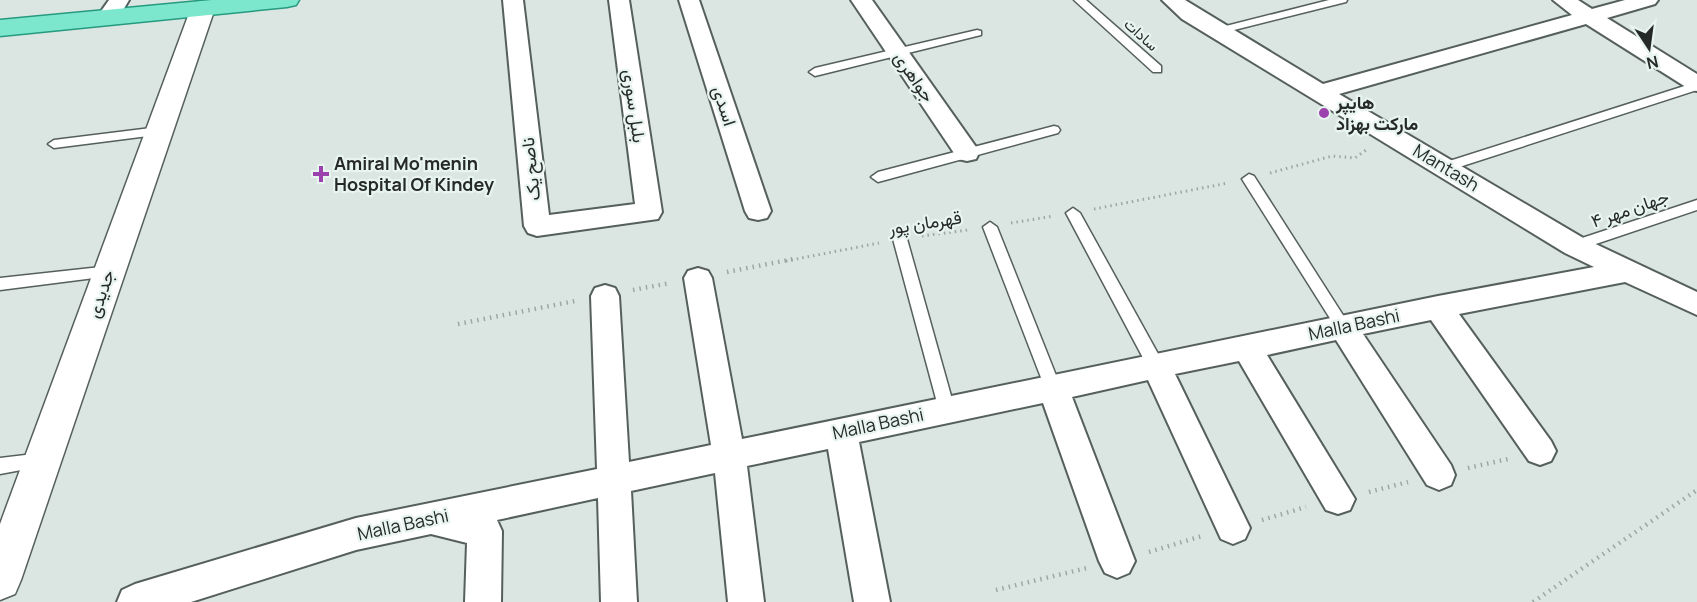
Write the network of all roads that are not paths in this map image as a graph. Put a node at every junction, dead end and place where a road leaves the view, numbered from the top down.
1 (287, 0) edge
2 (513, 0) edge
3 (619, 0) edge
4 (689, 0) edge
5 (861, 0) edge
6 (1079, 0) edge
7 (1172, 0) edge
8 (1342, 0) edge
9 (1563, 0) edge
10 (1648, 0) edge
11 (203, 8) junction
12 (113, 9) edge
13 (1589, 16) junction
14 (0, 28) edge
15 (1218, 31) junction
16 (977, 33) dead end
17 (897, 52) junction
18 (1156, 69) dead end
19 (815, 72) dead end
20 (1697, 85) edge
21 (1319, 92) junction
22 (1054, 130) dead end
23 (159, 131) junction
24 (54, 144) dead end
25 (967, 153) junction
26 (1444, 167) junction
27 (878, 177) dead end
28 (1249, 179) road end
29 (1697, 205) edge
30 (758, 211) dead end
31 (649, 212) joint
32 (1072, 213) road end
33 (990, 226) road end
34 (900, 239) road end
35 (1575, 246) junction
36 (110, 271) junction
37 (1627, 271) junction
38 (698, 278) road end
39 (0, 284) edge
40 (605, 296) road end
41 (1697, 304) edge
42 (1438, 307) junction
43 (1343, 327) junction
44 (1246, 347) junction
45 (1156, 366) junction
46 (1053, 388) junction
47 (947, 410) junction
48 (841, 432) junction
49 (1540, 451) road end
50 (729, 456) junction
51 (43, 460) junction
52 (0, 466) edge
53 (1439, 475) road end
54 (613, 480) junction
55 (1338, 499) road end
56 (428, 519) junction
57 (1233, 528) road end
58 (1117, 561) road end
59 (0, 580) edge
60 (135, 602) edge
61 (483, 602) edge
62 (619, 602) edge
63 (746, 602) edge
64 (872, 602) edge

1 - 11 main road
2 - 31 street, ناصح یک
3 - 31 street, بلبل سوری
4 - 30 street, اسدی
5 - 17 street, جواهری
6 - 18 lane, سادات
7 - 15 street, Mantash
8 - 15 lane
9 - 13 street
10 - 13 street
11 - 12 main road
11 - 23 street, جدیدی
12 - 14 main road
13 - 20 street
13 - 21 street
15 - 21 street, Mantash
16 - 17 lane
17 - 19 lane
17 - 25 street, جواهری
20 - 26 lane
21 - 26 street, Mantash
22 - 25 lane
23 - 24 lane
23 - 36 street, جدیدی
25 - 27 lane
26 - 35 street, Mantash
28 - 43 lane
29 - 35 lane, جهان مهر ۴
32 - 45 lane
33 - 46 lane
34 - 47 lane
35 - 37 street, Mantash
36 - 39 lane
36 - 51 street, جدیدی
37 - 41 street, Mantash
37 - 42 street, Malla Bashi
38 - 50 street
40 - 54 street
42 - 43 street, Malla Bashi
42 - 49 street
43 - 44 street, Malla Bashi
43 - 53 street
44 - 45 street, Malla Bashi
44 - 55 street
45 - 46 street, Malla Bashi
45 - 57 street
46 - 47 street, Malla Bashi
46 - 58 street
47 - 48 street, Malla Bashi
48 - 50 street, Malla Bashi
48 - 64 street
50 - 54 street, Malla Bashi
50 - 63 street
51 - 52 lane
51 - 59 street, جدیدی
54 - 56 street, Malla Bashi
54 - 62 street
56 - 60 street, Malla Bashi
56 - 61 street

